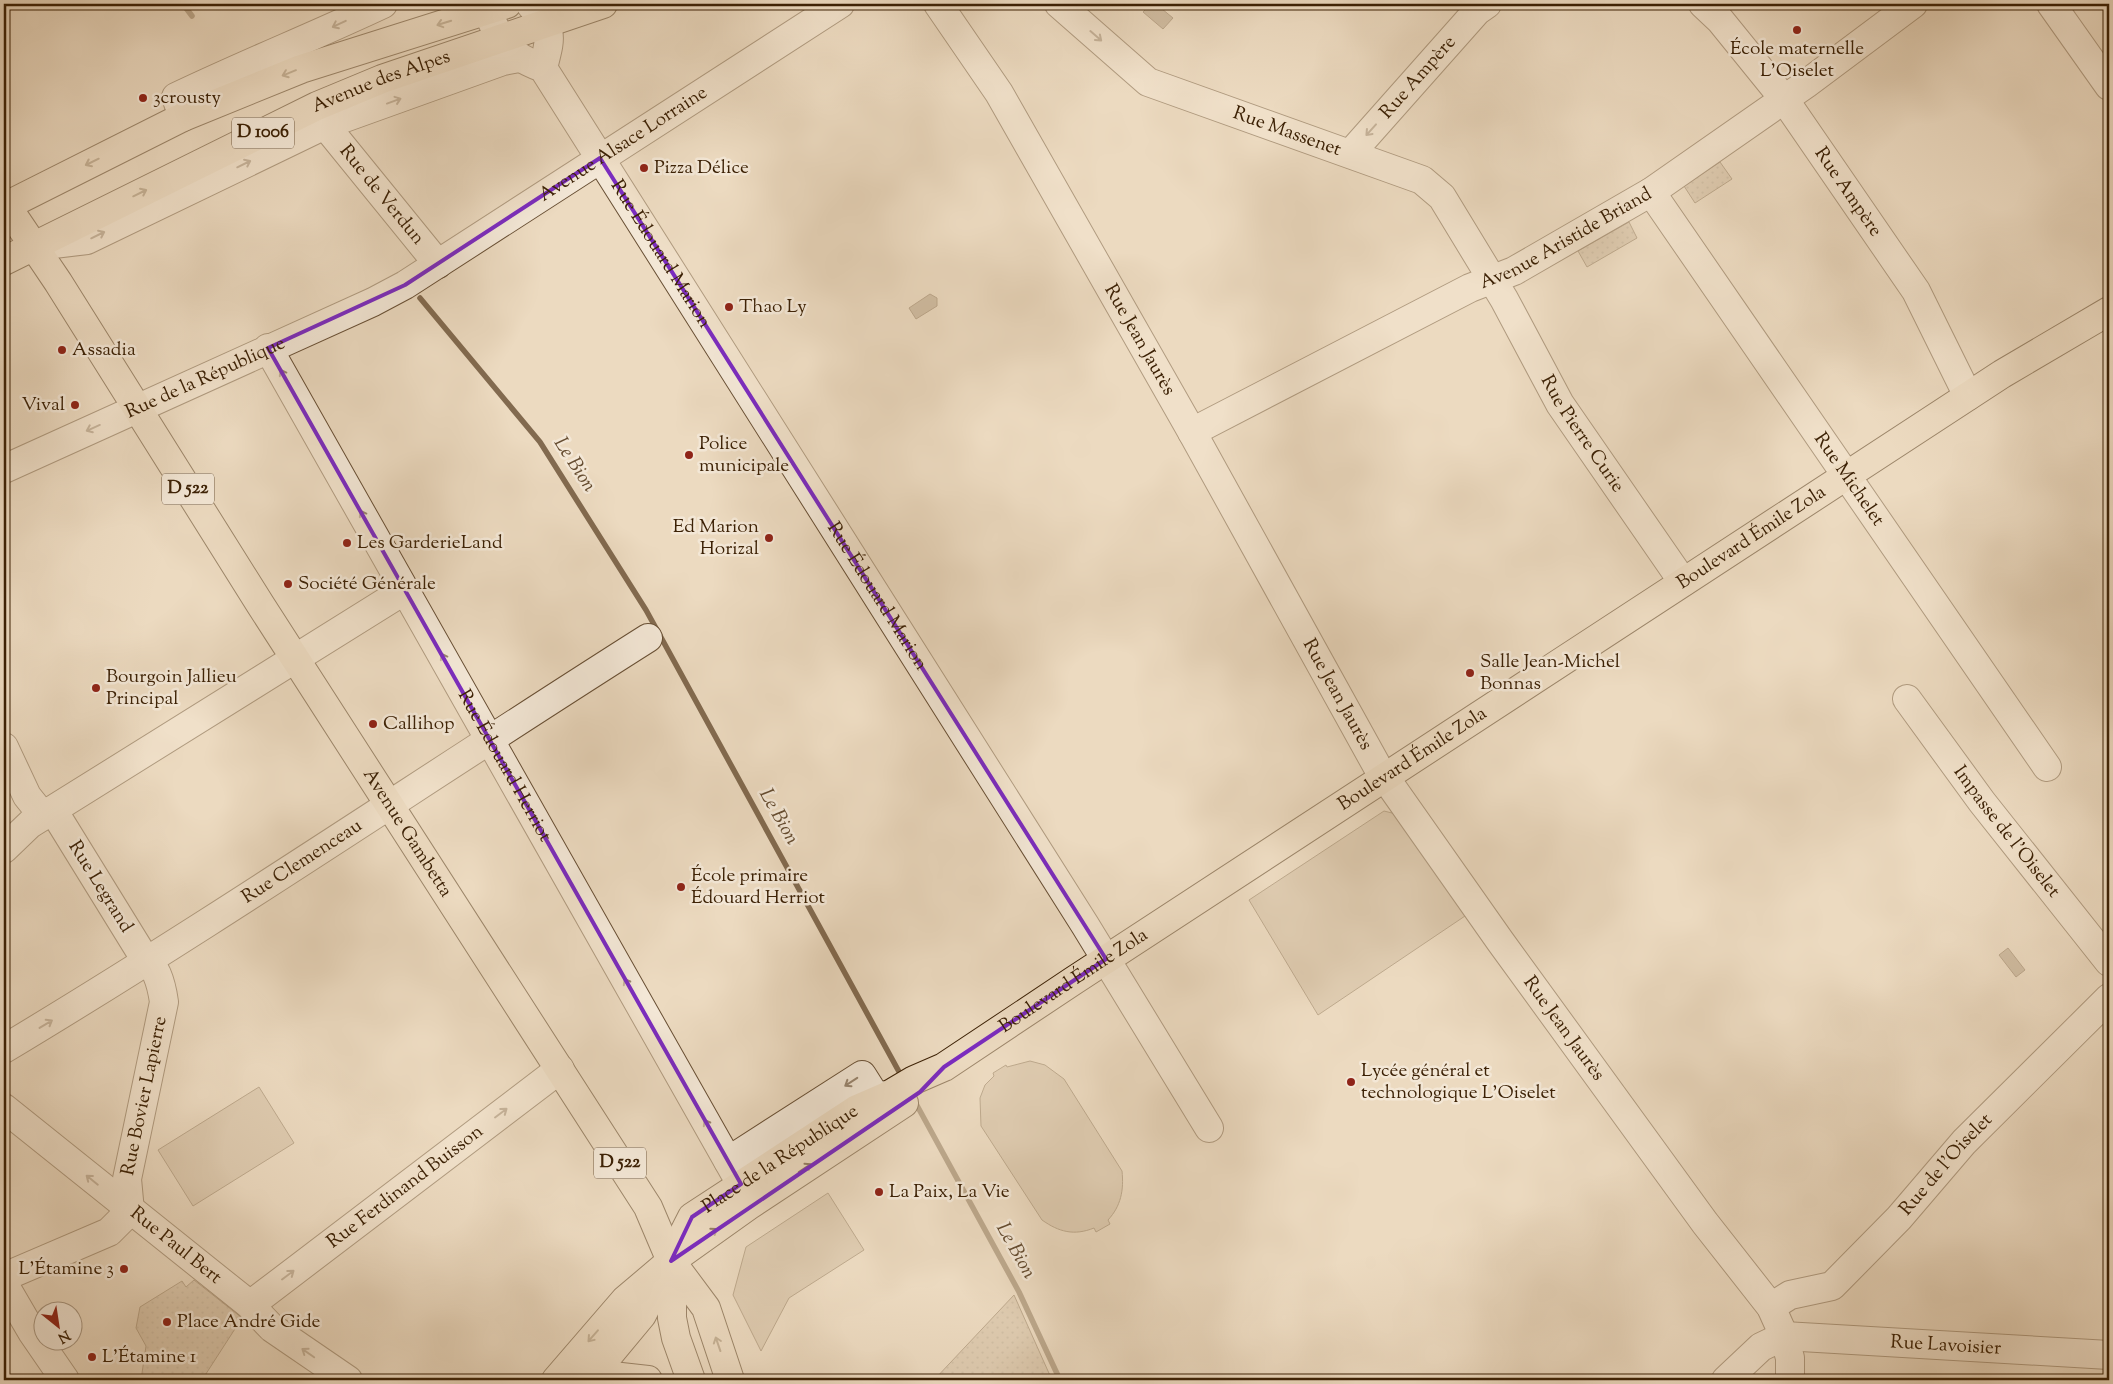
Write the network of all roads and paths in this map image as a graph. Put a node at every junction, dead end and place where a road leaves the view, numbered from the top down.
1 (383, 4) edge
2 (603, 4) edge
3 (840, 4) edge
4 (938, 4) edge
5 (1059, 4) edge
6 (1487, 4) edge
7 (1703, 4) edge
8 (1914, 4) edge
9 (2051, 4) edge
10 (493, 6) edge
11 (538, 14) edge
12 (500, 39) junction
13 (531, 63) junction
14 (2109, 86) edge
15 (1784, 99) junction
16 (183, 117) junction
17 (325, 125) junction
18 (1351, 152) junction
19 (600, 158) junction
20 (1651, 192) junction
21 (4, 206) edge
22 (33, 246) junction
23 (4, 261) edge
24 (438, 264) junction
25 (1492, 281) junction
26 (406, 284) joint
27 (2109, 311) edge
28 (268, 348) junction
29 (1968, 396) junction
30 (137, 408) junction
31 (1192, 432) junction
32 (4, 469) edge
33 (1847, 475) junction
34 (1683, 582) junction
35 (405, 590) junction
36 (648, 638) dead end
37 (295, 658) junction
38 (1906, 698) dead end
39 (489, 739) junction
40 (4, 747) edge
41 (2047, 767) dead end
42 (1384, 777) junction
43 (390, 806) junction
44 (48, 814) junction
45 (4, 848) edge
46 (1106, 959) junction
47 (150, 960) junction
48 (2109, 962) edge
49 (2109, 998) edge
50 (4, 1049) edge
51 (560, 1069) junction
52 (891, 1103) junction
53 (5, 1111) edge
54 (1208, 1128) dead end
55 (734, 1172) junction
56 (130, 1211) junction
57 (672, 1261) junction
58 (4, 1277) edge
59 (4, 1284) edge
60 (250, 1305) junction
61 (1771, 1307) junction
62 (1784, 1336) junction
63 (2109, 1355) edge
64 (65, 1380) edge
65 (348, 1380) edge
66 (556, 1380) edge
67 (588, 1380) edge
68 (601, 1380) edge
69 (648, 1380) edge
70 (691, 1380) edge
71 (730, 1380) edge
72 (1726, 1380) edge
73 (1790, 1380) edge

1 -> 16 street
2 - 11 main road, Avenue des Alpes / D 1006
3 - 19 street, Avenue Alsace Lorraine
4 - 31 street, Rue Jean Jaurès
5 -> 18 street, Rue Massenet
6 -> 18 street, Rue Ampère
7 - 15 street, Rue Ampère
8 - 15 street, Avenue Aristide Briand
9 - 14 street
10 - 12 street, Rue Édouard Marion
10 -> 16 main road, Avenue des Alpes / D 1006
11 - 12 main road, Avenue des Alpes / D 1006
11 - 13 street
12 - 13 street, Rue Édouard Marion
22 -> 12 main road, Avenue des Alpes / D 1006
17 -> 13 street, Avenue des Alpes
13 - 19 street, Rue Édouard Marion
15 - 20 street, Avenue Aristide Briand
15 - 29 street, Rue Ampère
16 -> 21 main road, Avenue des Alpes / D 1006
22 -> 17 street, Avenue des Alpes
17 - 24 street, Rue de Verdun
18 - 25 street, Rue Massenet
19 - 24 street, Avenue Alsace Lorraine
19 - 46 street, Rue Édouard Marion
20 - 25 street, Avenue Aristide Briand
20 - 33 street, Rue Michelet
21 - 22 main road, D 522
22 - 23 main road, Avenue des Alpes / D 1006
22 - 30 main road, D 522
24 - 26 street, Avenue Alsace Lorraine
25 - 31 street, Avenue Aristide Briand
25 - 34 street, Rue Pierre Curie
26 - 28 street, Rue de la République
27 - 29 main road, Boulevard Émile Zola
28 - 30 street, Rue de la République
35 -> 28 street, Rue Édouard Herriot
29 - 33 main road, Boulevard Émile Zola
30 -> 32 street, Rue de la République
30 - 37 main road, Avenue Gambetta / D 522
31 - 42 street, Rue Jean Jaurès
33 - 34 main road, Boulevard Émile Zola
33 - 41 street, Rue Michelet
34 - 42 main road, Boulevard Émile Zola
35 - 37 street
39 -> 35 street, Rue Édouard Herriot
36 - 39 street, Rue Clemenceau
37 - 43 main road, Avenue Gambetta / D 522
37 - 44 street
38 - 48 street, Impasse de l'Oiselet
39 - 43 street, Rue Clemenceau
55 -> 39 street, Rue Édouard Herriot
40 - 44 street, Rue Legrand
42 - 46 main road, Boulevard Émile Zola
42 - 61 street, Rue Jean Jaurès
43 - 47 street, Rue Clemenceau
43 - 51 main road, Avenue Gambetta / D 522
44 - 45 street
44 - 47 street, Rue Legrand
46 - 52 main road, Boulevard Émile Zola
46 - 54 street, Rue Édouard Marion
50 -> 47 street, Rue Clemenceau
47 - 56 street, Rue Bovier Lapierre
49 - 61 street, Rue de l'Oiselet
51 - 57 main road, Avenue Gambetta / D 522
60 -> 51 street, Rue Ferdinand Buisson
52 -> 55 main road, Place de la République
57 -> 52 main road, Place de la République
56 -> 53 street, Rue Paul Bert
55 - 57 main road, Place de la République
56 - 58 street
56 - 60 street, Rue Paul Bert
57 -> 66 main road, Place de la République
57 - 67 main road, Place de la République
57 - 70 main road, D 522
71 -> 57 main road, D 522
59 - 64 street
65 -> 60 street, Rue Paul Bert
61 - 62 street, Rue Jean Jaurès
62 - 63 street, Rue Lavoisier
62 - 72 street
62 - 73 street, Rue Jean Jaurès
68 - 69 main road

